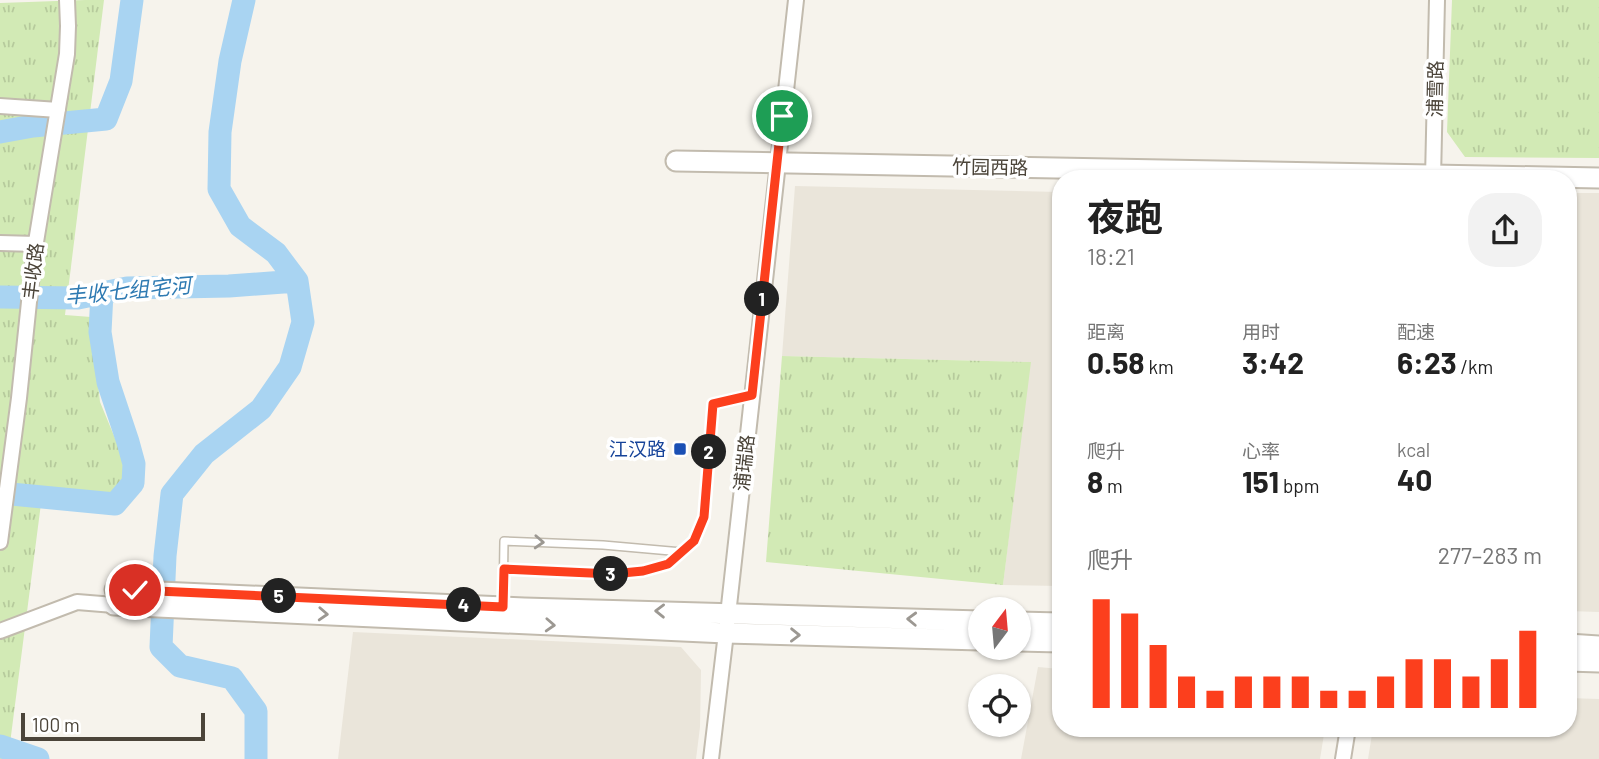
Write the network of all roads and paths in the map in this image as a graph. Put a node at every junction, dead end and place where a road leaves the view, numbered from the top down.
1 (67, 0) edge
2 (796, 0) edge
3 (1437, 0) edge
4 (0, 106) edge
5 (57, 113) junction
6 (676, 161) dead end
7 (777, 163) junction
8 (1106, 170) edge
9 (1434, 170) edge
10 (1577, 178) edge
11 (1599, 178) edge
12 (0, 243) edge
13 (36, 244) junction
14 (752, 395) junction
15 (5, 483) edge
16 (2, 520) edge
17 (0, 542) edge
18 (683, 552) junction
19 (504, 569) junction
20 (124, 598) joint
21 (182, 600) junction
22 (503, 607) junction
23 (728, 613) junction
24 (968, 621) edge
25 (1031, 623) edge
26 (1052, 624) edge
27 (0, 631) edge
28 (726, 633) junction
29 (968, 640) edge
30 (1031, 641) edge
31 (1052, 642) edge
32 (1577, 645) edge
33 (1599, 646) edge
34 (1577, 662) edge
35 (1599, 663) edge
36 (1347, 737) edge
37 (710, 759) edge
38 (1343, 759) edge

1 - 5 street, 丰收路
2 - 7 street, 浦瑞路
3 - 9 street, 浦雪路
4 - 5 street
5 - 13 street, 丰收路
6 - 7 street, 竹园西路
7 - 8 street, 竹园西路
7 - 14 street, 浦瑞路
10 - 11 street, 竹园西路
12 - 13 street
13 - 15 street, 丰收路
14 - 18 lane
14 - 23 street, 浦瑞路
15 - 16 street, 丰收路
16 - 17 street, 丰收路
18 - 19 lane
19 -> 18 lane
19 - 22 lane
20 - 21 street
20 - 27 street
21 - 22 street
21 -> 28 street
23 -> 22 street
24 -> 23 street
23 - 28 street, 浦瑞路
25 - 26 street
28 -> 29 street
28 - 37 street, 浦瑞路
30 - 31 street
32 - 33 street
34 - 35 street
36 - 38 street

